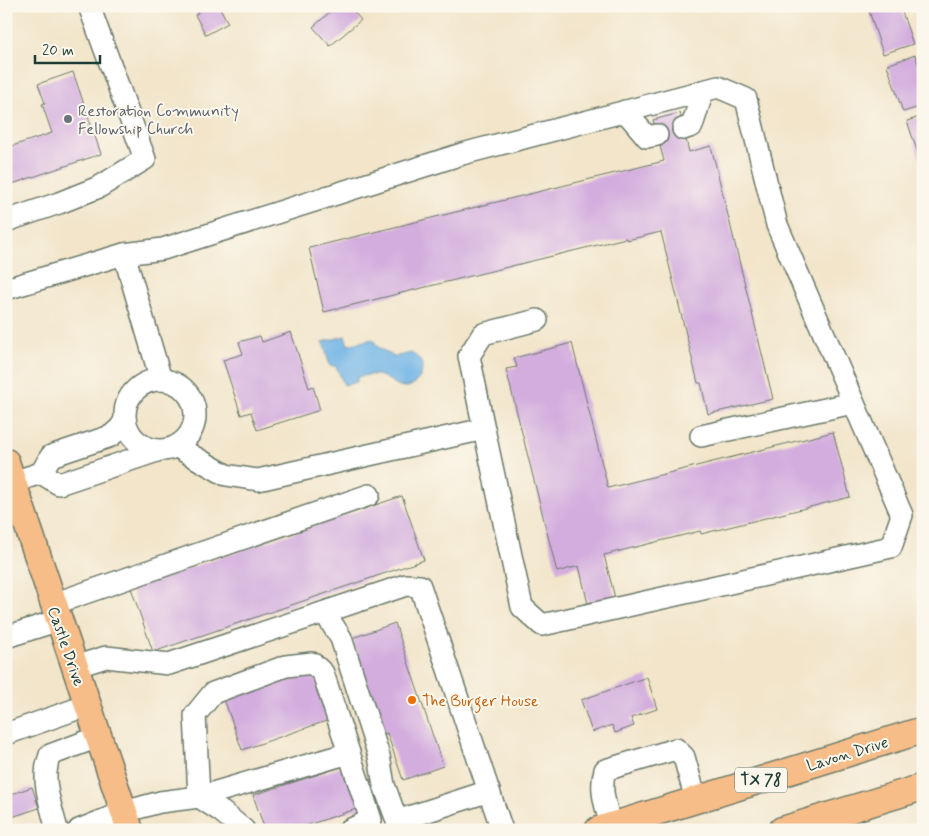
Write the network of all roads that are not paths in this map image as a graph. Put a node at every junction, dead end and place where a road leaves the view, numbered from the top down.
1 (89, 6) edge
2 (703, 91) junction
3 (625, 111) junction
4 (684, 128) dead end
5 (657, 135) dead end
6 (6, 221) edge
7 (124, 254) junction
8 (6, 289) edge
9 (537, 320) dead end
10 (160, 380) junction
11 (853, 403) junction
12 (125, 420) junction
13 (484, 428) junction
14 (701, 436) dead end
15 (167, 449) junction
16 (10, 472) edge
17 (41, 473) junction
18 (370, 495) dead end
19 (56, 612) junction
20 (325, 612) junction
21 (6, 637) edge
22 (74, 667) junction
23 (88, 705) junction
24 (923, 730) edge
25 (6, 734) edge
26 (98, 737) junction
27 (349, 753) junction
28 (923, 787) edge
29 (489, 791) junction
30 (199, 797) junction
31 (696, 800) junction
32 (127, 821) edge
33 (399, 825) edge
34 (604, 828) edge
35 (797, 828) edge
36 (57, 830) edge
37 (80, 830) edge
38 (244, 830) edge
39 (349, 830) edge
40 (502, 830) edge

1 - 6 lane
2 - 3 lane
2 - 4 lane
2 - 11 lane
3 - 5 lane
3 - 7 lane
7 - 8 lane
7 - 10 lane
9 - 13 lane
10 - 12 lane
10 - 15 lane
11 - 13 lane
11 - 14 lane
12 - 15 lane
12 - 17 lane
13 - 15 lane
15 - 17 lane
16 - 17 lane
16 - 19 main road, Castle Drive
18 - 19 lane
19 - 21 lane
19 - 22 main road, Castle Drive
20 - 22 lane
20 - 29 lane
20 - 33 lane
22 - 23 main road, Castle Drive
23 - 25 lane
23 - 26 main road, Castle Drive
24 - 31 main road, Lavon Drive / TX 78
26 - 32 main road, Castle Drive
26 - 36 lane
27 - 30 lane
27 - 30 lane
27 - 39 lane
28 - 35 main road
29 - 33 lane
29 - 40 lane
30 - 32 lane
30 - 38 lane
31 - 34 main road, Lavon Drive / TX 78
31 - 34 lane
32 - 37 lane

